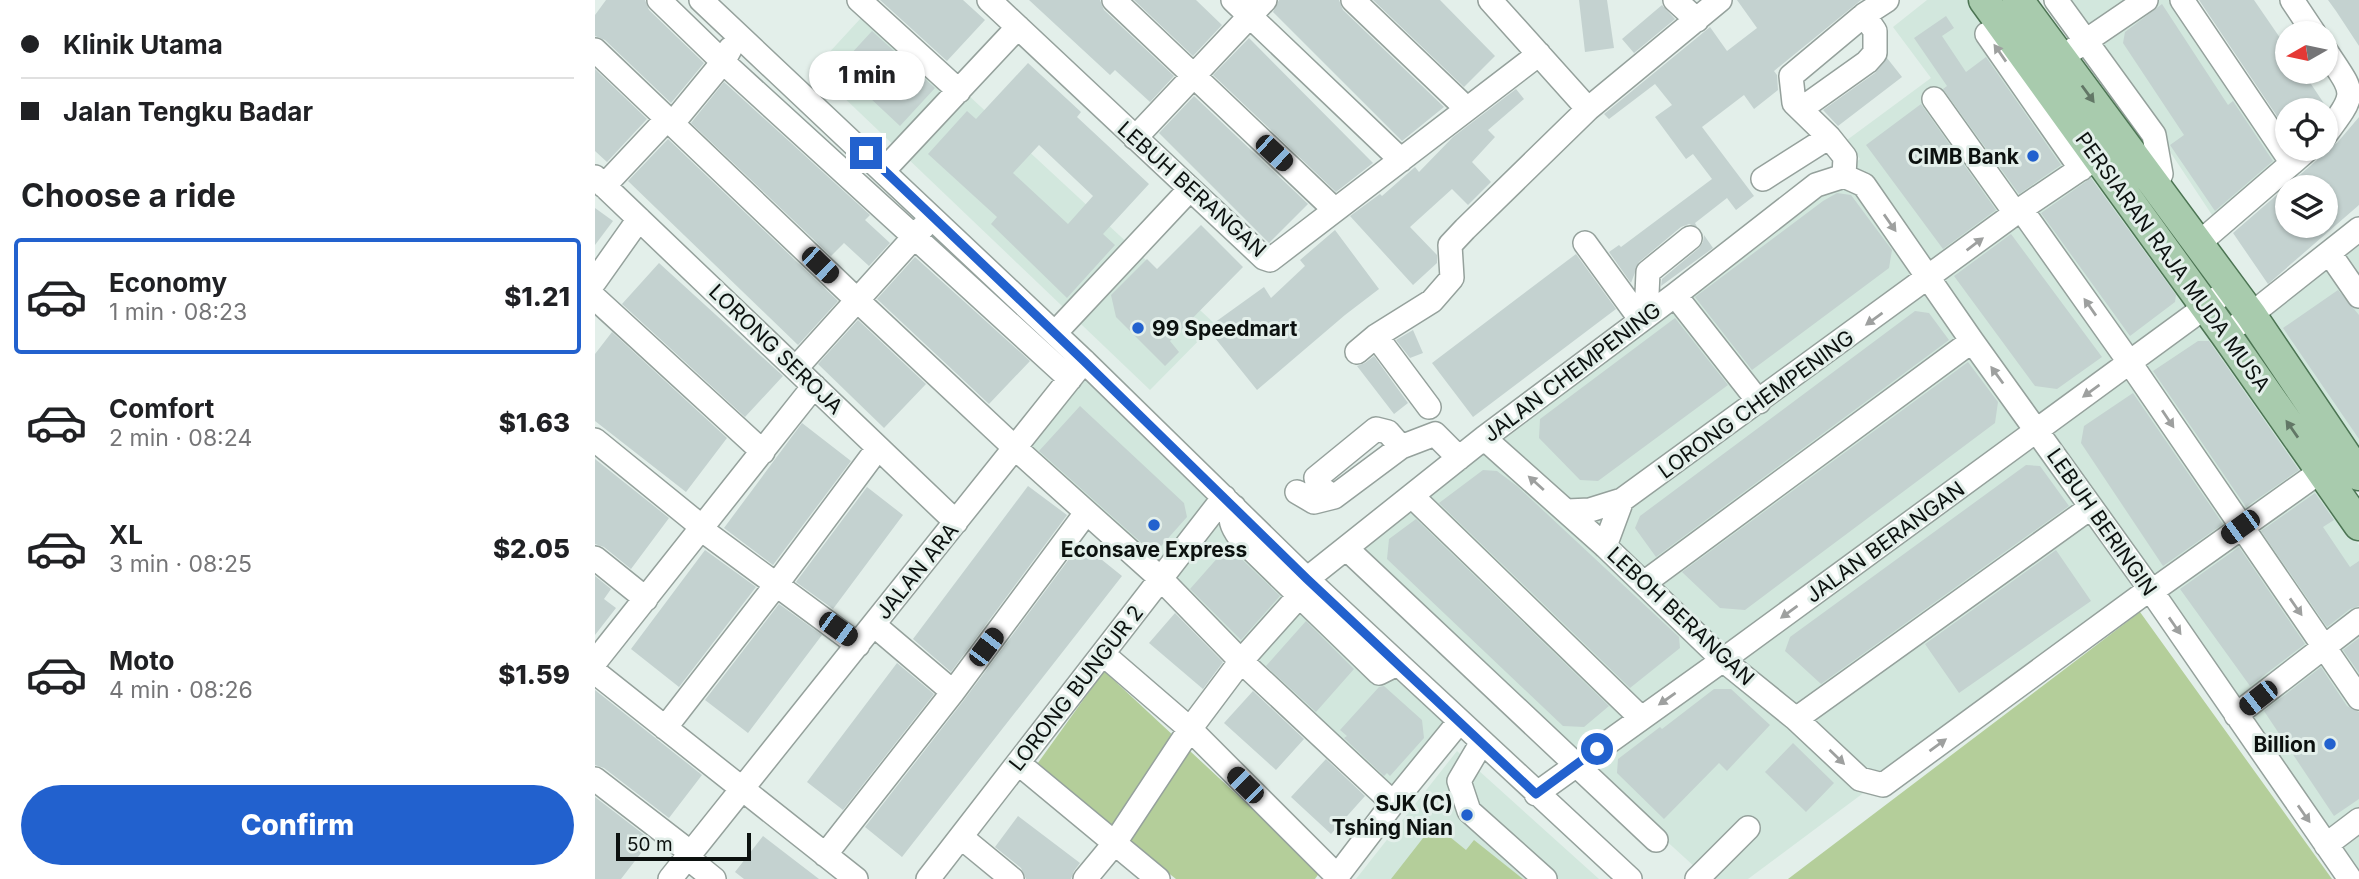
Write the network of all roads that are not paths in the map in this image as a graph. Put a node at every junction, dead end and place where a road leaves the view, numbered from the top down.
1 (659, 0) edge
2 (701, 0) edge
3 (859, 0) edge
4 (989, 0) edge
5 (1114, 0) edge
6 (1233, 0) edge
7 (1353, 0) edge
8 (1675, 0) edge
9 (1720, 0) edge
10 (1887, 0) edge
11 (1985, 0) edge
12 (2018, 0) edge
13 (2056, 0) edge
14 (2146, 0) edge
15 (2182, 0) edge
16 (2292, 0) edge
17 (1499, 3) edge
18 (1257, 8) edge
19 (1864, 15) junction
20 (1697, 20) junction
21 (2306, 21) edge
22 (1018, 27) junction
23 (1987, 34) dead end
24 (739, 35) junction
25 (2085, 40) junction
26 (595, 50) edge
27 (1539, 54) junction
28 (2062, 58) junction
29 (723, 62) junction
30 (2338, 69) edge
31 (1193, 76) junction
32 (959, 91) junction
33 (1934, 99) dead end
34 (1467, 109) junction
35 (1588, 109) junction
36 (1801, 109) junction
37 (2338, 118) edge
38 (670, 121) junction
39 (2275, 123) edge
40 (1829, 137) junction
41 (1135, 138) junction
42 (1401, 160) junction
43 (2294, 161) edge
44 (2089, 163) junction
45 (884, 170) junction
46 (1844, 176) junction
47 (1763, 179) dead end
48 (600, 181) edge
49 (2155, 186) junction
50 (1190, 189) junction
51 (1335, 210) junction
52 (2018, 212) junction
53 (931, 218) junction
54 (639, 219) junction
55 (2359, 229) edge
56 (914, 237) junction
57 (1690, 238) dead end
58 (1585, 243) dead end
59 (2198, 244) junction
60 (2329, 254) junction
61 (1929, 278) junction
62 (595, 281) edge
63 (2231, 288) junction
64 (1675, 295) junction
65 (2359, 296) edge
66 (595, 298) edge
67 (857, 300) junction
68 (2206, 307) junction
69 (2251, 315) junction
70 (1647, 316) junction
71 (1055, 333) junction
72 (2226, 335) junction
73 (1376, 336) junction
74 (1972, 341) junction
75 (1357, 352) dead end
76 (1084, 361) junction
77 (2130, 363) junction
78 (796, 368) junction
79 (1070, 379) junction
80 (814, 386) junction
81 (1759, 402) junction
82 (1429, 407) dead end
83 (2037, 430) junction
84 (1484, 438) junction
85 (595, 440) edge
86 (879, 447) junction
87 (1015, 448) junction
88 (763, 452) junction
89 (1459, 458) junction
90 (2321, 471) junction
91 (2359, 475) edge
92 (1297, 492) dead end
93 (1412, 496) junction
94 (1622, 500) junction
95 (1229, 502) junction
96 (2090, 508) junction
97 (1567, 511) junction
98 (1086, 513) junction
99 (956, 522) junction
100 (2359, 525) edge
101 (2240, 527) junction
102 (701, 528) junction
103 (1605, 546) junction
104 (1346, 548) junction
105 (595, 558) edge
106 (1161, 579) junction
107 (1644, 583) junction
108 (776, 585) junction
109 (1303, 587) junction
110 (2150, 590) junction
111 (646, 599) junction
112 (2359, 620) edge
113 (874, 625) junction
114 (858, 645) junction
115 (2323, 646) junction
116 (1103, 654) junction
117 (1723, 660) junction
118 (1241, 661) junction
119 (595, 662) edge
120 (595, 673) edge
121 (953, 692) junction
122 (2359, 698) edge
123 (2236, 715) junction
124 (1640, 717) junction
125 (1796, 719) junction
126 (1459, 722) junction
127 (665, 728) junction
128 (1190, 729) junction
129 (1482, 742) junction
130 (1018, 763) junction
131 (1576, 764) junction
132 (595, 779) edge
133 (742, 789) junction
134 (1536, 794) junction
135 (1393, 803) junction
136 (2359, 820) edge
137 (1748, 828) dead end
138 (961, 837) junction
139 (1656, 840) dead end
140 (1114, 844) junction
141 (2326, 845) junction
142 (689, 855) junction
143 (825, 855) junction
144 (1336, 878) edge
145 (1626, 878) edge
146 (670, 879) edge
147 (714, 879) edge
148 (856, 879) edge
149 (928, 879) edge
150 (1012, 879) edge
151 (1085, 879) edge
152 (1158, 879) edge
153 (1545, 879) edge
154 (1697, 879) edge
155 (2350, 879) edge

1 - 29 street
2 - 24 street
3 - 32 street
4 - 22 street, LEBUH BERANGAN
5 - 31 street
6 - 18 street
7 - 34 street
8 - 20 street
9 - 20 street
10 - 19 street
11 - 44 main road, PERSIARAN RAJA MUDA MUSA
12 - 28 main road, PERSIARAN RAJA MUDA MUSA
13 - 25 street
14 - 25 street
15 - 39 street
16 - 21 street
17 - 27 street
18 - 31 street
18 - 42 street
19 - 36 street
19 - 36 street
20 - 35 street
22 - 32 street
22 - 41 street, LEBUH BERANGAN
44 -> 23 street
24 - 29 street
24 - 45 street
25 - 28 street
25 - 49 street
26 - 38 street
27 - 34 street, LEBUH BERANGAN
27 - 35 street
28 -> 49 main road, PERSIARAN RAJA MUDA MUSA
29 - 38 street
29 - 56 street
30 - 37 street
31 - 41 street
31 - 51 street
32 - 45 street
33 - 52 street
34 - 42 street, LEBUH BERANGAN
35 - 73 street
36 - 40 street
38 - 48 street
38 - 67 street
40 - 46 street
40 - 47 street
41 - 50 street, LEBUH BERANGAN
42 - 51 street, LEBUH BERANGAN
43 - 59 street
44 - 52 street, LORONG CHEMPENING
44 - 68 main road, PERSIARAN RAJA MUDA MUSA
45 - 53 street
46 -> 61 street, LEBUH BERINGIN
46 - 64 street, JALAN CHEMPENING
48 - 54 street, LORONG SEROJA
49 - 59 main road, PERSIARAN RAJA MUDA MUSA
50 - 51 street, LEBUH BERANGAN
50 - 71 street
61 -> 52 street, LORONG CHEMPENING
77 -> 52 street
53 - 56 street
53 - 71 street
54 - 62 street
54 - 78 street, LORONG SEROJA
55 - 60 street
56 - 67 street
56 - 79 street
57 - 70 street
58 - 70 street
59 - 63 main road, PERSIARAN RAJA MUDA MUSA
60 - 65 street
60 - 69 street
61 - 74 street, LEBUH BERINGIN
61 -> 81 street, LORONG CHEMPENING
63 - 68 street, JALAN BERANGAN
63 - 69 main road, PERSIARAN RAJA MUDA MUSA
64 - 70 street, JALAN CHEMPENING
64 - 81 street
66 - 88 street
67 - 78 street
67 - 87 street
68 - 72 main road, PERSIARAN RAJA MUDA MUSA
68 - 77 street, JALAN BERANGAN
69 - 72 street
69 - 91 main road, PERSIARAN RAJA MUDA MUSA
70 - 84 street, JALAN CHEMPENING
71 - 76 street
90 -> 72 main road, PERSIARAN RAJA MUDA MUSA
73 - 75 street
73 - 82 street
83 -> 74 street, LEBUH BERINGIN
74 - 107 street
76 - 79 street, JALAN ARA
76 - 95 street
77 -> 83 street, JALAN BERANGAN
77 -> 101 street
78 - 80 street, LORONG SEROJA
79 - 87 street, JALAN ARA
80 - 86 street, LORONG SEROJA
80 - 88 street
81 - 94 street, LORONG CHEMPENING
83 - 96 street, LEBUH BERINGIN
83 -> 117 street, JALAN BERANGAN
84 - 89 street, JALAN CHEMPENING
97 -> 84 street, LEBOH BERANGAN
85 - 102 street
86 - 99 street, LORONG SEROJA
86 - 108 street
87 - 98 street
87 - 99 street, JALAN ARA
88 - 102 street
89 - 92 street
89 - 93 street, JALAN CHEMPENING
90 - 100 main road, PERSIARAN RAJA MUDA MUSA
90 - 101 street
93 - 104 street, JALAN CHEMPENING
93 - 124 street
94 - 97 street
94 - 103 street
95 - 106 street, LORONG BUNGUR 2
95 - 109 street
96 - 110 street, LEBUH BERINGIN
96 - 125 street
97 - 103 street, LEBOH BERANGAN
98 - 106 street
98 - 121 street
99 - 113 street, JALAN ARA
101 - 110 street
101 -> 115 street
102 - 108 street
102 - 111 street
103 - 107 street, LEBOH BERANGAN
104 - 109 street, JALAN CHEMPENING
104 - 131 street
105 - 111 street
106 - 116 street, LORONG BUNGUR 2
106 - 118 street
107 - 117 street, LEBOH BERANGAN
108 - 114 street
108 - 127 street
109 - 118 street, JALAN CHEMPENING
109 - 126 street
110 -> 123 street, LEBUH BERINGIN
125 -> 110 street, LEBOH BERANGAN
111 - 119 street
112 - 115 street
113 - 114 street, JALAN ARA
113 - 121 street
114 - 133 street, JALAN ARA
115 - 122 street
115 - 123 street
116 - 128 street
116 - 130 street, LORONG BUNGUR 2
117 -> 124 street, JALAN BERANGAN
117 - 125 street, LEBOH BERANGAN
118 - 128 street, JALAN CHEMPENING
118 - 135 street
120 - 127 street
121 - 143 street
123 -> 141 street, LEBUH BERINGIN
124 - 131 street, JALAN BERANGAN
126 - 129 street
126 - 135 street
127 - 133 street
128 - 140 street, JALAN CHEMPENING
128 - 144 street
129 - 134 street
129 - 153 street
130 - 138 street, LORONG BUNGUR 2
130 - 140 street
131 - 134 street, JALAN BERANGAN
131 - 139 street
132 - 142 street
133 - 142 street, JALAN ARA
133 - 143 street
134 - 145 street
135 - 144 street
136 - 141 street
137 - 154 street
138 - 149 street, LORONG BUNGUR 2
138 - 150 street
140 - 151 street, JALAN CHEMPENING
140 - 152 street
141 - 155 street, LEBUH BERINGIN
142 - 146 street, JALAN ARA
142 - 147 street
143 - 148 street

